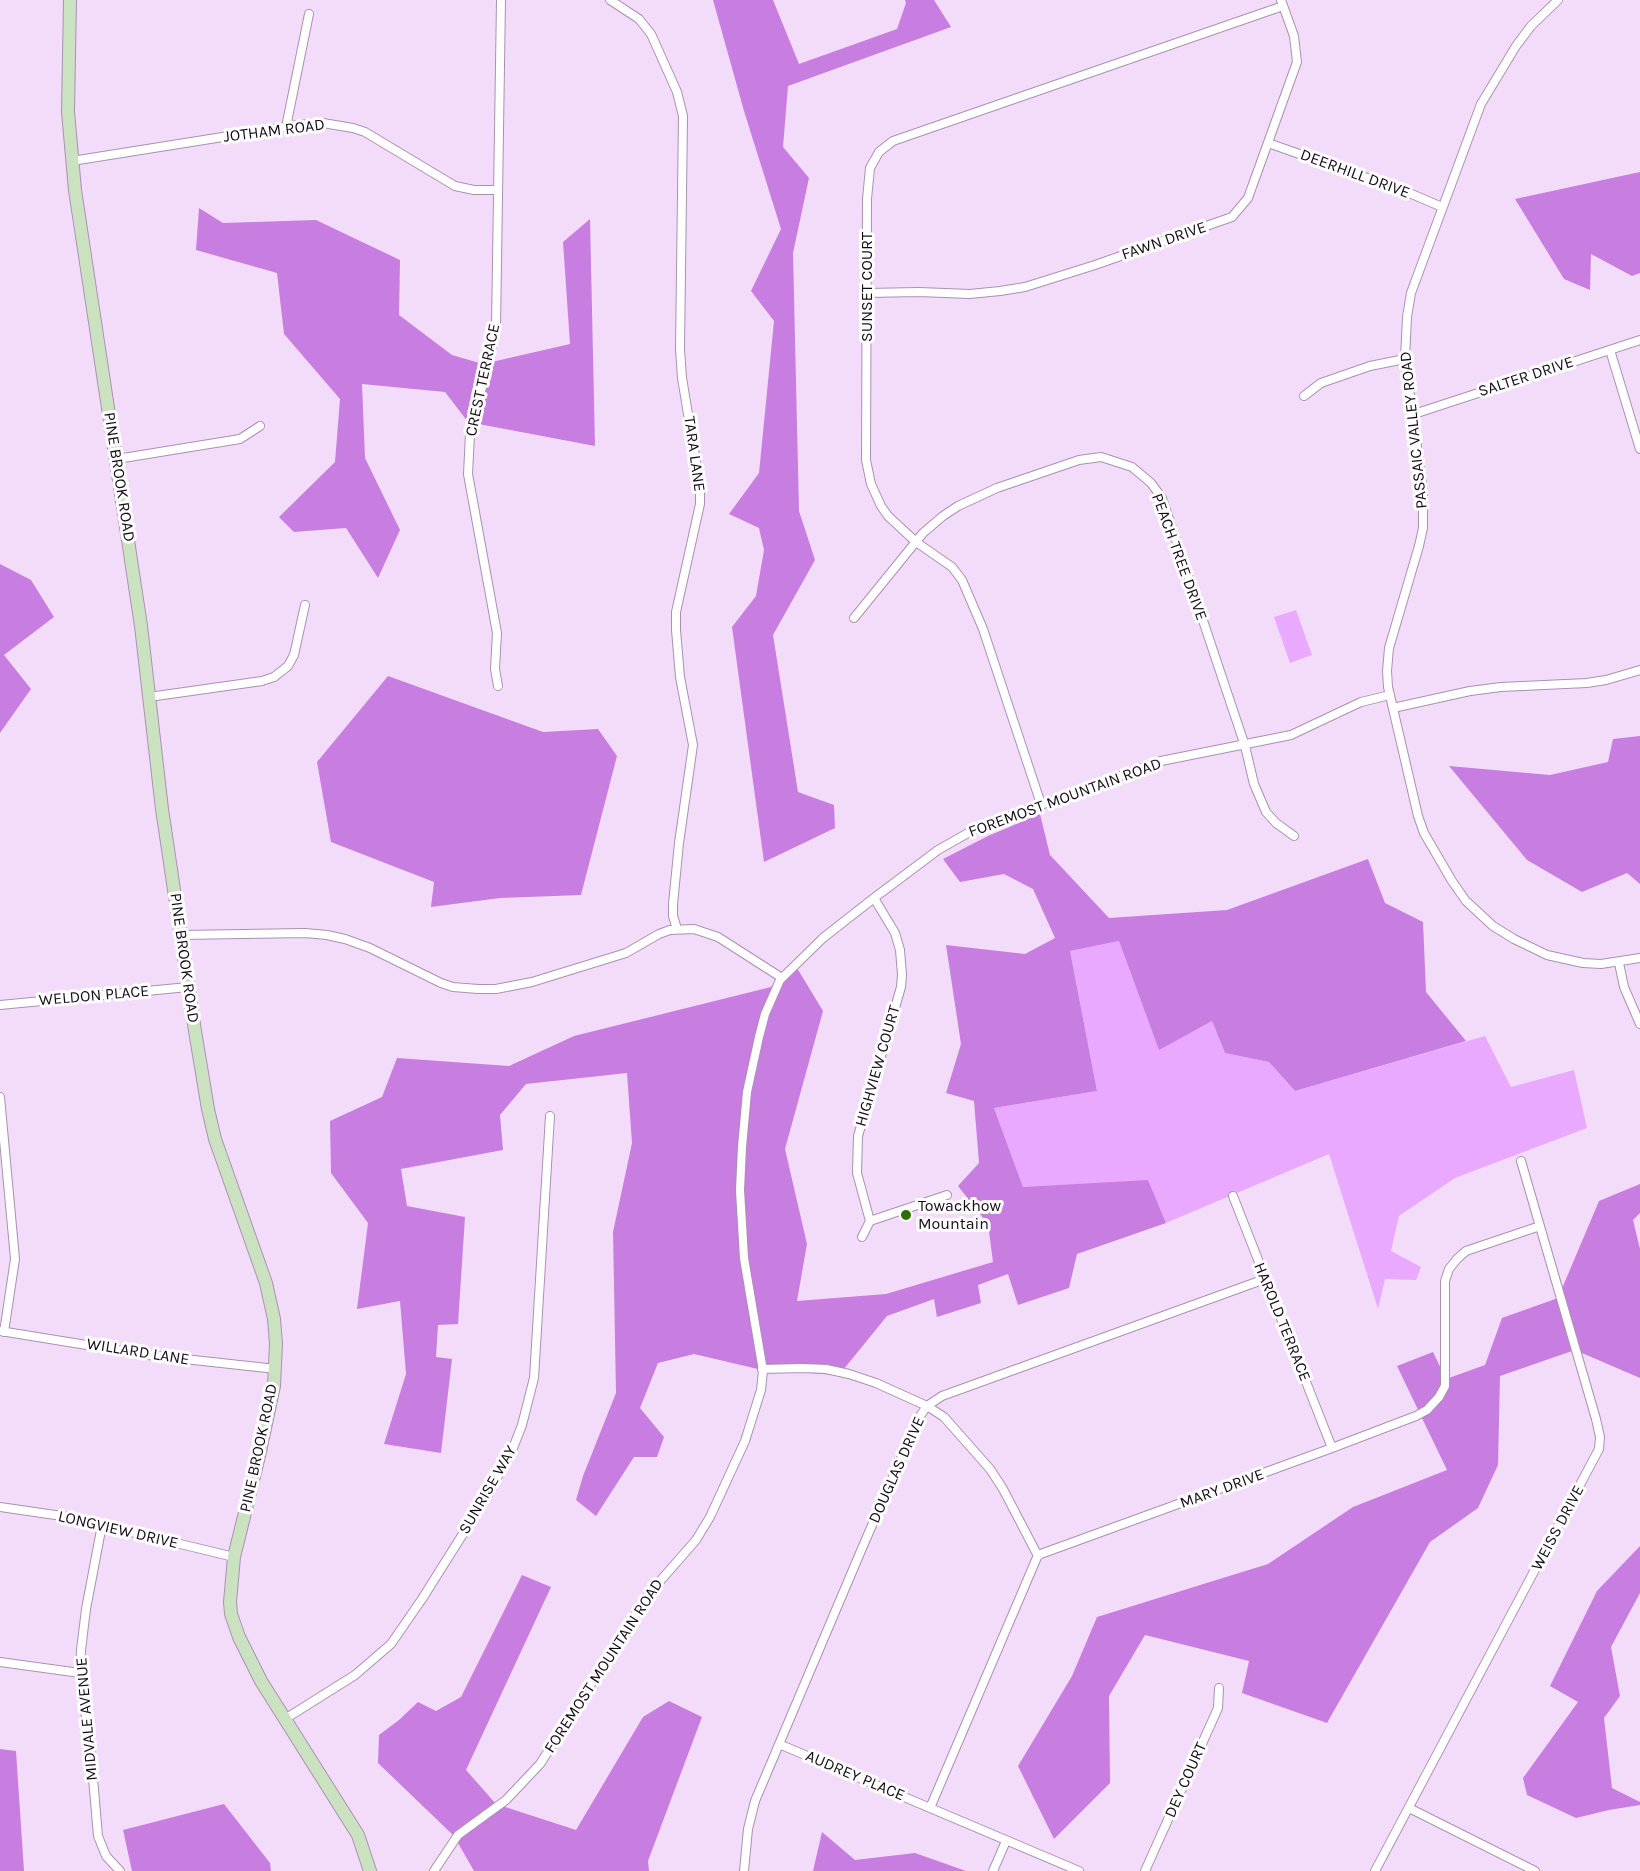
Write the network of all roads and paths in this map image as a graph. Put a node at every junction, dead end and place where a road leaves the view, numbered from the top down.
1 (70, 0) edge
2 (501, 0) edge
3 (610, 0) edge
4 (1558, 0) edge
5 (1282, 3) edge
6 (309, 14) dead end
7 (286, 127) junction
8 (1268, 143) junction
9 (72, 160) junction
10 (498, 190) junction
11 (1442, 207) junction
12 (867, 293) junction
13 (1640, 340) edge
14 (1610, 350) junction
15 (1405, 359) junction
16 (1304, 396) dead end
17 (1411, 415) junction
18 (260, 426) dead end
19 (1640, 449) edge
20 (117, 459) junction
21 (916, 542) junction
22 (305, 605) dead end
23 (854, 618) dead end
24 (1640, 670) edge
25 (498, 686) dead end
26 (1390, 695) junction
27 (148, 697) junction
28 (1394, 708) junction
29 (1245, 746) junction
30 (1041, 804) junction
31 (1294, 836) dead end
32 (874, 898) junction
33 (677, 929) junction
34 (181, 935) junction
35 (1640, 958) edge
36 (1620, 963) junction
37 (782, 978) junction
38 (188, 987) junction
39 (0, 1005) edge
40 (1640, 1024) edge
41 (0, 1097) edge
42 (550, 1116) dead end
43 (1521, 1161) dead end
44 (947, 1195) dead end
45 (1233, 1196) dead end
46 (870, 1221) junction
47 (1540, 1226) junction
48 (862, 1237) dead end
49 (1265, 1278) junction
50 (2, 1332) edge
51 (276, 1369) junction
52 (762, 1369) junction
53 (927, 1406) junction
54 (1332, 1448) junction
55 (0, 1507) edge
56 (102, 1525) junction
57 (1038, 1556) junction
58 (234, 1557) junction
59 (0, 1662) edge
60 (80, 1673) junction
61 (1219, 1688) dead end
62 (285, 1719) junction
63 (779, 1744) junction
64 (930, 1808) junction
65 (1409, 1808) junction
66 (1006, 1840) junction
67 (120, 1871) edge
68 (370, 1871) edge
69 (434, 1871) edge
70 (744, 1871) edge
71 (993, 1871) edge
72 (1079, 1871) edge
73 (1145, 1871) edge
74 (1375, 1871) edge
75 (1535, 1871) edge

1 - 9 street, PINE BROOK ROAD
2 - 10 street, CREST TERRACE
3 - 33 street, TARA LANE
4 - 11 street, PASSAIC VALLEY ROAD
5 - 8 street, FAWN DRIVE
5 - 12 street, SUNSET COURT
6 - 7 street
7 - 9 street, JOTHAM ROAD
7 - 10 street, JOTHAM ROAD
8 - 11 street, DEERHILL DRIVE
8 - 12 street, FAWN DRIVE
9 - 20 street, PINE BROOK ROAD
10 - 25 street, CREST TERRACE
11 - 15 street, PASSAIC VALLEY ROAD
12 - 21 street, SUNSET COURT
13 - 14 street, SALTER DRIVE
14 - 17 street, SALTER DRIVE
14 - 19 street
15 - 16 street
15 - 17 street, PASSAIC VALLEY ROAD
17 - 26 street, PASSAIC VALLEY ROAD
18 - 20 street
20 - 27 street, PINE BROOK ROAD
21 - 23 street, PEACH TREE DRIVE
21 - 29 street, PEACH TREE DRIVE
21 - 30 street, SUNSET COURT
22 - 27 street
24 - 28 street
26 - 28 street, PASSAIC VALLEY ROAD
26 - 29 street, FOREMOST MOUNTAIN ROAD
27 - 34 street, PINE BROOK ROAD
28 - 36 street, PASSAIC VALLEY ROAD
29 - 30 street, FOREMOST MOUNTAIN ROAD
29 - 31 street, PEACH TREE DRIVE
30 - 32 street, FOREMOST MOUNTAIN ROAD
32 - 37 street, FOREMOST MOUNTAIN ROAD
32 - 46 street, HIGHVIEW COURT
33 - 34 street
33 - 37 street
34 - 38 street, PINE BROOK ROAD
35 - 36 street, PASSAIC VALLEY ROAD
36 - 40 street
37 - 52 street, FOREMOST MOUNTAIN ROAD
38 - 39 street, WELDON PLACE
38 - 51 street, PINE BROOK ROAD
41 - 50 street
42 - 62 street, SUNRISE WAY
43 - 47 street, WEISS DRIVE
44 - 46 street
45 - 49 street, HAROLD TERRACE
46 - 48 street
47 - 54 street, MARY DRIVE
47 - 65 street, WEISS DRIVE
49 - 53 street, DOUGLAS DRIVE
49 - 54 street, HAROLD TERRACE
50 - 51 street, WILLARD LANE
51 - 58 street, PINE BROOK ROAD
52 - 53 street
52 - 69 street, FOREMOST MOUNTAIN ROAD
53 - 57 street
53 - 63 street, DOUGLAS DRIVE
54 - 57 street, MARY DRIVE
55 - 56 street, LONGVIEW DRIVE
56 - 58 street, LONGVIEW DRIVE
56 - 60 street, MIDVALE AVENUE
57 - 64 street
58 - 62 street, PINE BROOK ROAD
59 - 60 street
60 - 67 street, MIDVALE AVENUE
61 - 73 street, DEY COURT
62 - 68 street, PINE BROOK ROAD
63 - 64 street, AUDREY PLACE
63 - 70 street, DOUGLAS DRIVE
64 - 66 street, AUDREY PLACE
65 - 74 street, WEISS DRIVE
65 - 75 street
66 - 71 street
66 - 72 street, AUDREY PLACE

